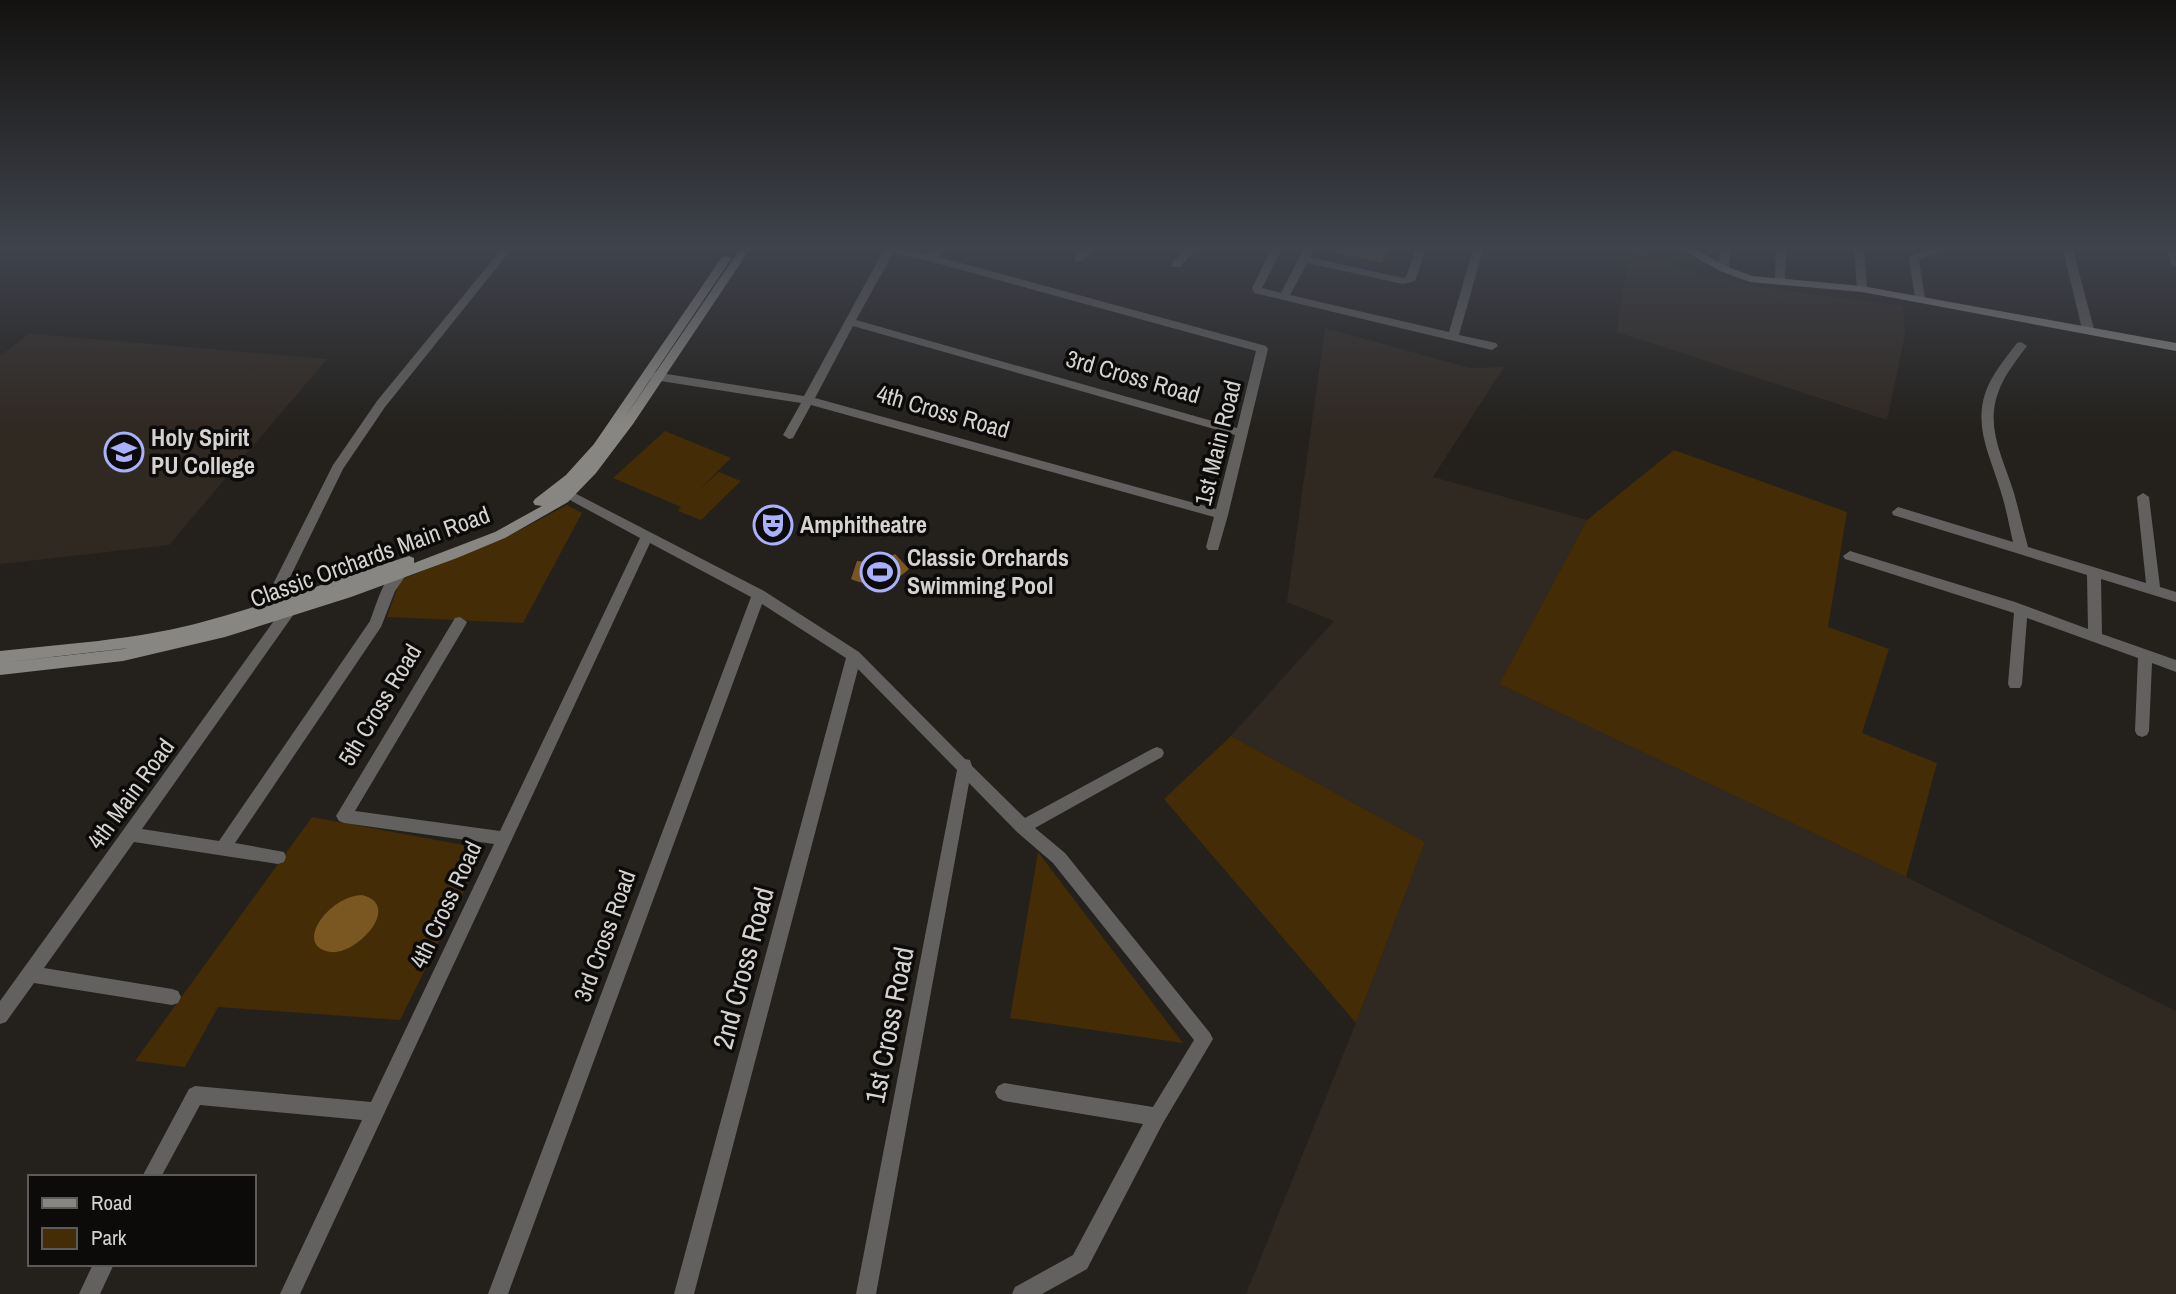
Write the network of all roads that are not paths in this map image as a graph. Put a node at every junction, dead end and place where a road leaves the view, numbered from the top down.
1 (460, 306) edge
2 (697, 306) edge
3 (703, 306) edge
4 (858, 306) edge
5 (1107, 306) edge
6 (1324, 306) edge
7 (1462, 306) edge
8 (1961, 306) edge
9 (2082, 306) edge
10 (850, 322) junction
11 (2088, 329) junction
12 (1453, 337) junction
13 (1492, 346) dead end
14 (2021, 346) dead end
15 (2176, 347) edge
16 (653, 375) junction
17 (808, 400) junction
18 (1241, 433) junction
19 (789, 435) dead end
20 (564, 491) junction
21 (2143, 496) dead end
22 (1898, 512) dead end
23 (1222, 515) junction
24 (647, 536) junction
25 (1213, 547) dead end
26 (2022, 550) junction
27 (1850, 556) dead end
28 (412, 559) junction
29 (2094, 572) junction
30 (397, 576) junction
31 (2154, 590) junction
32 (759, 594) junction
33 (2176, 597) edge
34 (299, 598) junction
35 (268, 608) junction
36 (2021, 610) junction
37 (289, 612) junction
38 (460, 622) dead end
39 (2095, 637) junction
40 (2146, 655) junction
41 (854, 656) junction
42 (0, 657) edge
43 (2176, 666) edge
44 (0, 669) edge
45 (2015, 684) dead end
46 (2142, 731) dead end
47 (1157, 753) dead end
48 (965, 765) junction
49 (1023, 827) junction
50 (130, 834) junction
51 (504, 839) junction
52 (223, 848) junction
53 (278, 857) dead end
54 (30, 974) junction
55 (172, 996) dead end
56 (0, 1016) edge
57 (1004, 1092) dead end
58 (375, 1112) junction
59 (1157, 1117) junction
60 (152, 1175) edge
61 (103, 1266) edge
62 (89, 1294) edge
63 (290, 1294) edge
64 (498, 1294) edge
65 (684, 1294) edge
66 (866, 1294) edge
67 (1022, 1294) edge

1 - 35 street
2 - 16 street, Classic Orchards Main Road
3 - 16 street, Classic Orchards Main Road
4 - 10 street
5 - 18 street, 1st Main Road
6 - 12 street
7 - 12 street
8 - 11 street
9 - 11 street
10 - 17 street
10 - 18 street, 3rd Cross Road
11 - 15 street
12 - 13 street
14 - 26 street
16 - 17 street, 4th Cross Road
16 - 20 street, Classic Orchards Main Road
17 - 19 street
17 - 23 street, 4th Cross Road
18 - 23 street, 1st Main Road
20 - 24 street
20 - 28 street, Classic Orchards Main Road
20 - 30 street, Classic Orchards Main Road
21 - 31 street
22 - 26 street
23 - 25 street, 1st Main Road
24 - 32 street
24 - 51 street, 4th Cross Road
26 - 29 street
27 - 36 street
28 - 30 street
28 - 34 street, Classic Orchards Main Road
29 - 31 street
29 - 39 street
30 - 37 street, Classic Orchards Main Road
30 - 52 street
31 - 33 street
32 - 41 street
32 - 64 street, 3rd Cross Road
34 - 35 street, Classic Orchards Main Road
34 - 37 street, 4th Main Road
35 - 42 street, Classic Orchards Main Road
36 - 39 street
36 - 45 street
37 - 44 street, Classic Orchards Main Road
37 - 50 street, 4th Main Road
38 - 51 street, 5th Cross Road
39 - 40 street
40 - 43 street
40 - 46 street
41 - 48 street
41 - 65 street, 2nd Cross Road
47 - 49 street
48 - 49 street
48 - 66 street, 1st Cross Road
49 - 59 street
50 - 52 street
50 - 54 street, 4th Main Road
51 - 58 street, 4th Cross Road
52 - 53 street
54 - 55 street
54 - 56 street, 4th Main Road
57 - 59 street
58 - 60 street
58 - 63 street, 4th Cross Road
59 - 67 street
61 - 62 street

